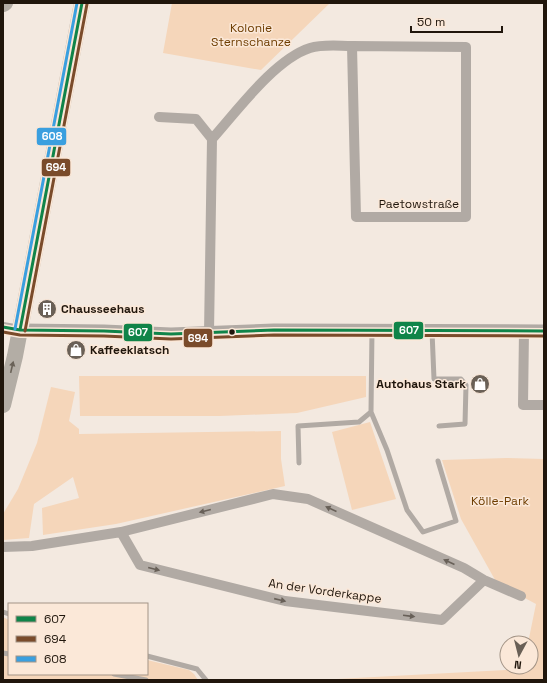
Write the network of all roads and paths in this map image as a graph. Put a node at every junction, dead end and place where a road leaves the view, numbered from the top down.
1 (73, 3) edge
2 (81, 11) edge
3 (352, 46) junction
4 (159, 117) dead end
5 (212, 139) junction
6 (3, 327) edge
7 (20, 330) junction
8 (372, 330) junction
9 (432, 330) junction
10 (524, 330) junction
11 (544, 331) edge
12 (209, 333) junction
13 (3, 405) edge
14 (544, 405) edge
15 (371, 412) junction
16 (439, 426) dead end
17 (438, 461) dead end
18 (299, 463) dead end
19 (121, 532) junction
20 (3, 548) edge
21 (484, 580) junction
22 (521, 596) dead end
23 (148, 656) edge
24 (119, 675) edge
25 (146, 680) edge
26 (206, 680) edge

1 - 2 main road
2 - 7 main road
3 - 3 street, Paetowstraße
3 - 5 street, Paetowstraße
4 - 5 street
5 - 12 street
6 - 7 street
7 - 12 street
13 -> 7 main road
8 - 9 street
8 - 12 street
8 - 15 lane
9 - 10 street
9 - 16 lane
10 - 11 street
10 - 14 street
15 - 17 lane
15 - 18 lane
19 - 20 street
21 -> 19 street
19 -> 21 street, An der Vorderkappe
21 - 22 street
23 - 26 lane
24 - 25 lane

